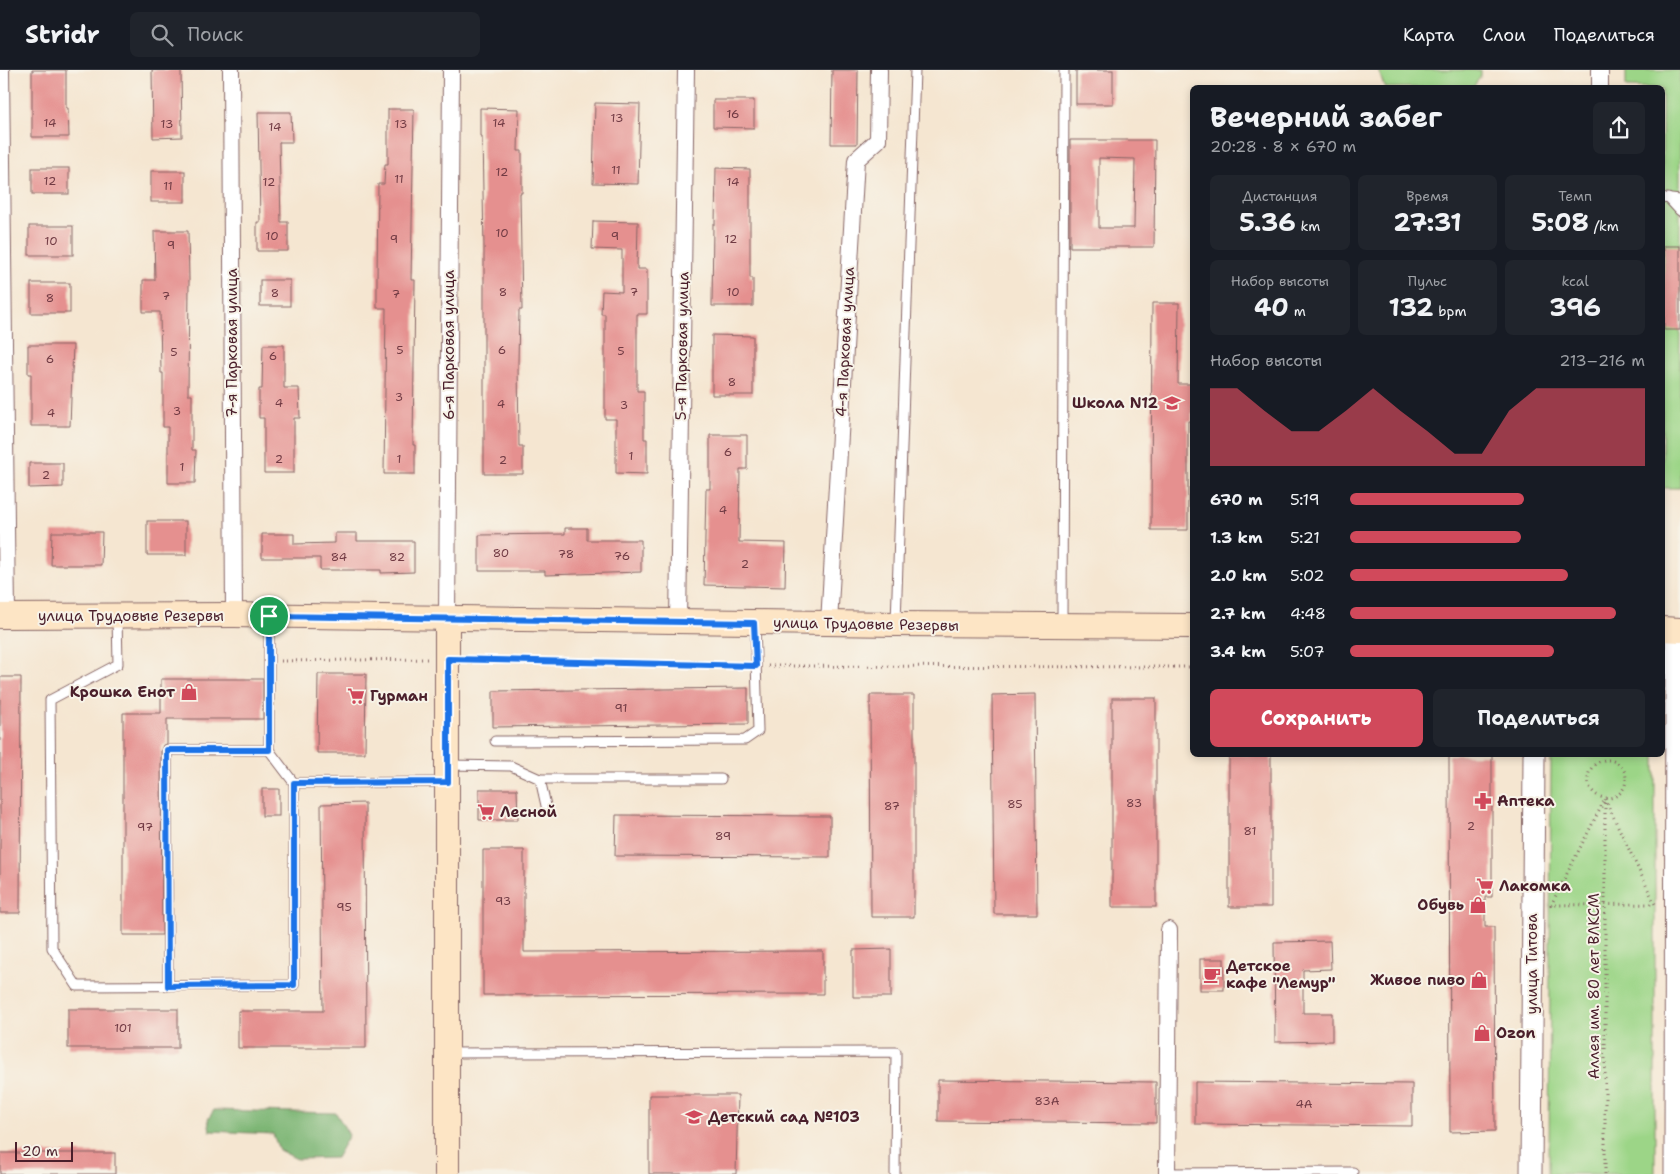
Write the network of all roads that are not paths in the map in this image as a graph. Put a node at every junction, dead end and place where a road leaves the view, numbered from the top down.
1 (1, 70) edge
2 (230, 70) edge
3 (451, 70) edge
4 (686, 70) edge
5 (879, 70) edge
6 (915, 70) edge
7 (1064, 70) edge
8 (1600, 70) edge
9 (1600, 85) edge
10 (1665, 198) edge
11 (1680, 200) edge
12 (1680, 211) edge
13 (234, 615) junction
14 (4, 616) edge
15 (117, 616) junction
16 (269, 616) junction
17 (448, 619) junction
18 (678, 622) junction
19 (754, 623) junction
20 (829, 623) junction
21 (896, 624) junction
22 (1062, 625) junction
23 (1190, 626) edge
24 (1673, 630) edge
25 (495, 741) dead end
26 (269, 750) junction
27 (1534, 757) edge
28 (448, 774) junction
29 (540, 779) junction
30 (721, 779) dead end
31 (294, 783) junction
32 (547, 810) dead end
33 (1678, 918) edge
34 (1169, 930) dead end
35 (168, 986) junction
36 (447, 1053) junction
37 (1353, 1172) dead end
38 (447, 1174) edge
39 (895, 1174) edge
40 (1167, 1174) edge
41 (1531, 1174) edge
42 (1675, 1174) edge

1 - 14 street
2 - 13 street, 7-я Парковая улица
3 - 17 street, 6-я Парковая улица
4 - 18 street, 5-я Парковая улица
5 - 20 street, 4-я Парковая улица
6 - 21 lane
7 - 22 lane
8 - 9 street
10 - 11 lane
10 - 12 lane
13 - 15 main road, улица Трудовые Резервы
13 - 16 main road, улица Трудовые Резервы
14 - 15 main road, улица Трудовые Резервы
15 - 35 lane
16 - 17 main road, улица Трудовые Резервы
16 - 26 lane
17 - 18 main road, улица Трудовые Резервы
17 - 28 main road
18 - 19 main road, улица Трудовые Резервы
19 - 20 main road, улица Трудовые Резервы
19 - 25 lane
20 - 21 main road, улица Трудовые Резервы
21 - 22 main road, улица Трудовые Резервы
22 - 23 main road, улица Трудовые Резервы
24 - 33 street
26 - 31 lane
26 - 35 lane
27 - 41 street, улица Титова
28 - 29 lane
28 - 31 lane
28 - 36 main road
29 - 30 lane
29 - 32 lane
31 - 35 lane
33 - 42 street
34 - 40 street
36 - 38 main road
36 - 39 lane
37 - 40 lane

